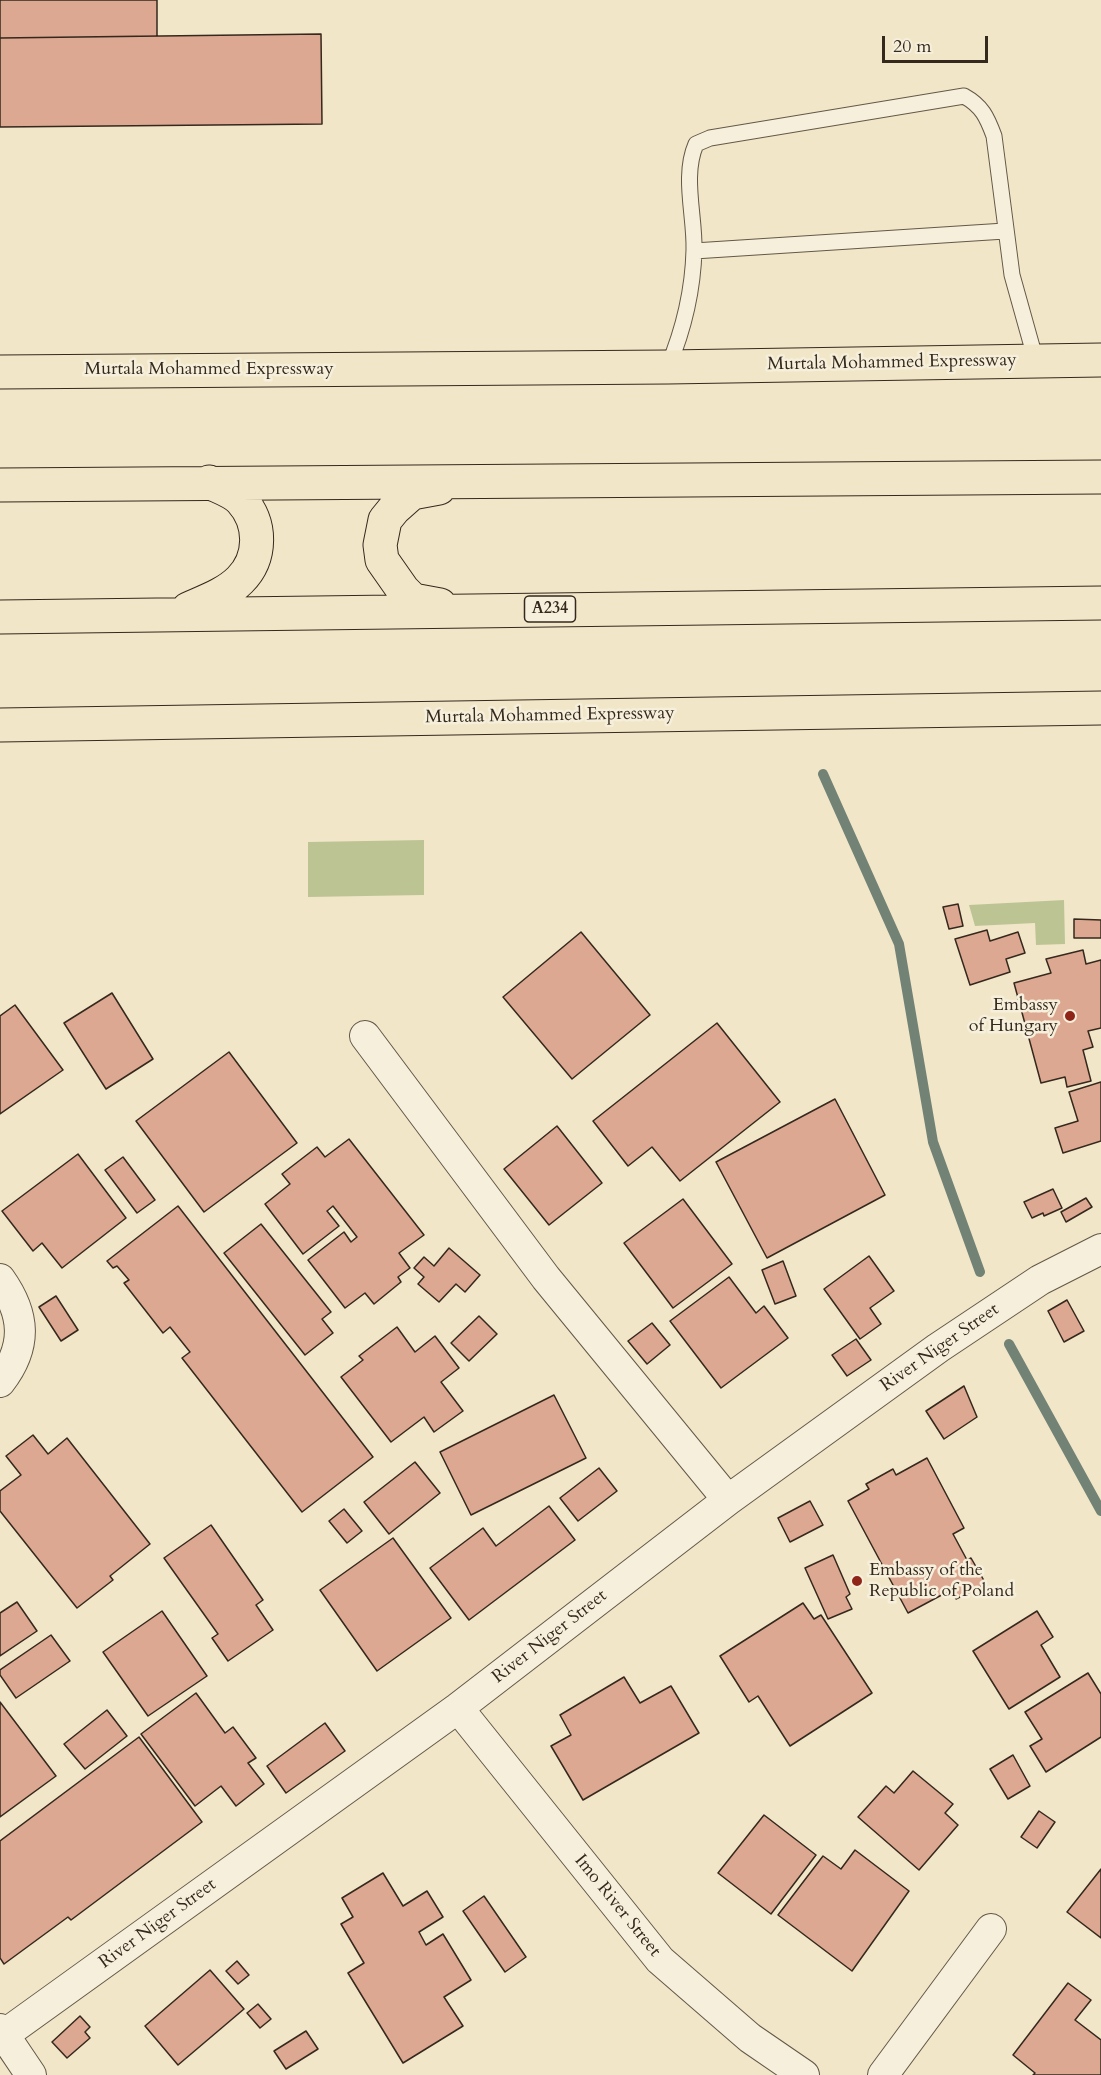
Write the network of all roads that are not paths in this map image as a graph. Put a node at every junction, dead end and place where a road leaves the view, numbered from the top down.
1 (1005, 231) junction
2 (694, 251) junction
3 (1101, 360) edge
4 (1036, 361) junction
5 (668, 367) junction
6 (0, 372) edge
7 (1101, 477) edge
8 (488, 480) junction
9 (209, 482) junction
10 (0, 485) edge
11 (1101, 603) edge
12 (471, 610) junction
13 (178, 614) junction
14 (0, 617) edge
15 (1101, 708) edge
16 (0, 725) edge
17 (365, 1036) dead end
18 (1101, 1249) edge
19 (0, 1279) edge
20 (0, 1382) edge
21 (728, 1500) junction
22 (458, 1708) junction
23 (991, 1929) dead end
24 (2, 2032) edge
25 (31, 2075) edge
26 (804, 2075) edge
27 (883, 2075) edge

1 - 2 lane
1 - 2 lane
1 - 4 lane
2 - 5 lane
3 - 4 highway, Murtala Mohammed Expressway
4 - 5 highway, Murtala Mohammed Expressway
5 - 6 highway, Murtala Mohammed Expressway
7 - 8 highway
8 - 9 highway
8 - 12 highway
9 - 10 highway
9 - 13 highway
11 - 12 highway, A234
12 - 13 highway, A234
13 - 14 highway, A234
15 - 16 highway, Murtala Mohammed Expressway
17 - 21 street
18 - 21 street, River Niger Street
19 - 20 street
21 - 22 street, River Niger Street
22 - 24 street, River Niger Street
22 - 26 street, Imo River Street
23 - 27 street
24 - 25 street

